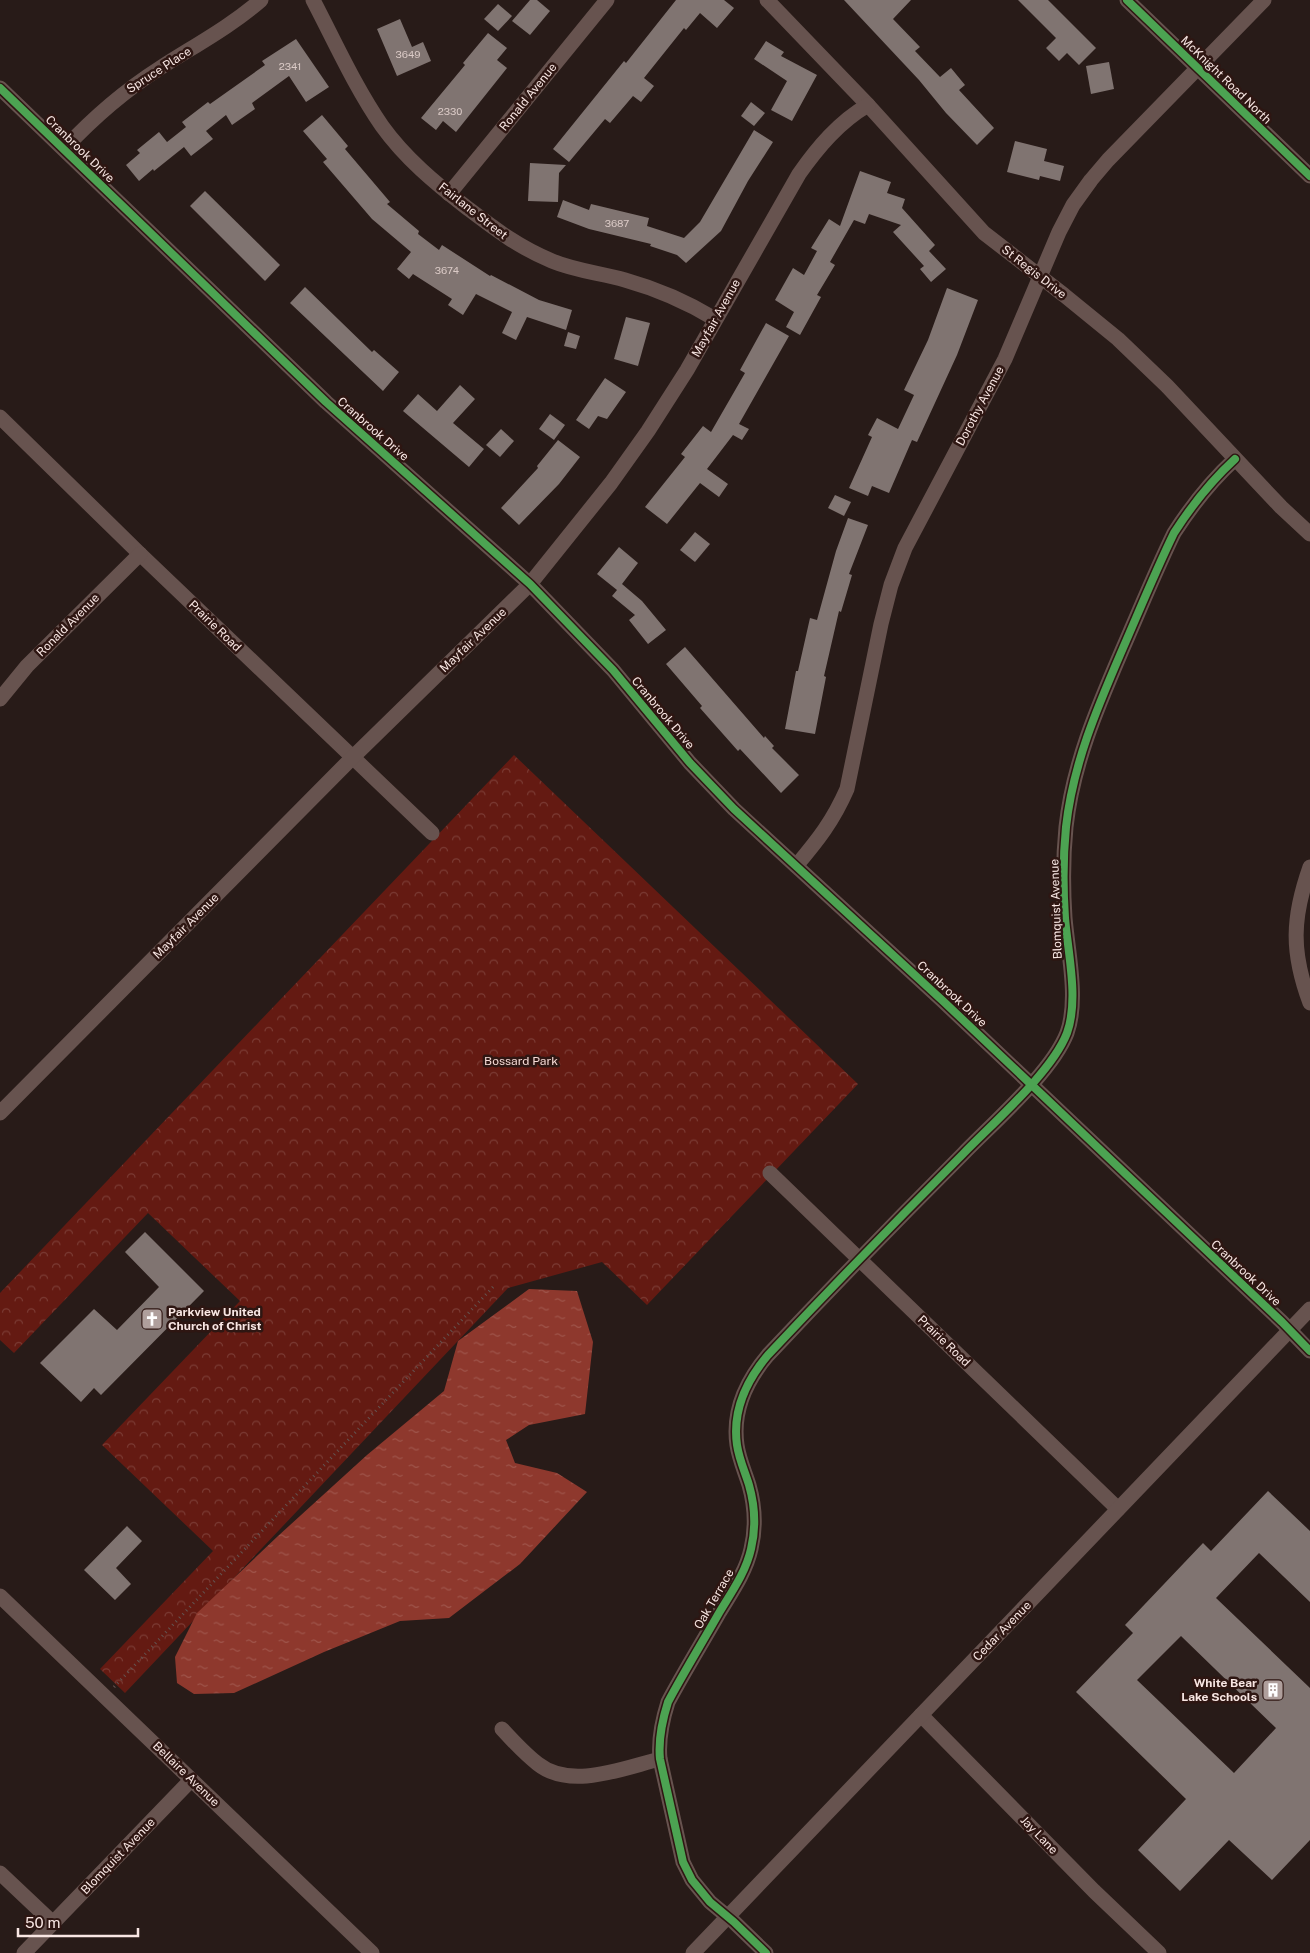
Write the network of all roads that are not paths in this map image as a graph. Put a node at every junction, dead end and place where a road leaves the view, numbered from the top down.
1 (261, 0) edge
2 (313, 0) edge
3 (607, 0) edge
4 (767, 0) edge
5 (1127, 0) edge
6 (1264, 0) edge
7 (1198, 68) junction
8 (0, 88) edge
9 (868, 104) junction
10 (64, 149) junction
11 (1310, 176) edge
12 (449, 194) junction
13 (1040, 276) junction
14 (715, 319) junction
15 (0, 417) edge
16 (1235, 459) junction
17 (1310, 534) edge
18 (140, 554) junction
19 (530, 584) junction
20 (0, 699) edge
21 (353, 757) junction
22 (432, 833) dead end
23 (796, 866) junction
24 (1310, 867) edge
25 (1310, 1003) edge
26 (1031, 1084) junction
27 (0, 1114) edge
28 (770, 1173) dead end
29 (859, 1259) junction
30 (1310, 1309) edge
31 (1290, 1331) junction
32 (1310, 1351) edge
33 (1118, 1509) junction
34 (0, 1596) edge
35 (921, 1716) junction
36 (502, 1729) dead end
37 (660, 1760) junction
38 (191, 1780) junction
39 (0, 1873) edge
40 (728, 1917) junction
41 (53, 1923) junction
42 (363, 1950) edge
43 (24, 1953) edge
44 (693, 1953) edge
45 (766, 1953) edge
46 (1158, 1953) edge

1 - 10 street, Spruce Place
2 - 12 street, Fairlane Street
3 - 12 street, Ronald Avenue
4 - 9 street, St Regis Drive
5 - 7 street, McKnight Road North
6 - 7 street, Dorothy Avenue
7 - 11 street, McKnight Road North
7 - 13 street, Dorothy Avenue
8 - 10 street, Cranbrook Drive
9 - 13 street, St Regis Drive
9 - 14 street, Mayfair Avenue
10 - 19 street, Cranbrook Drive
12 - 14 street, Fairlane Street
13 - 16 street, St Regis Drive
13 - 23 street, Dorothy Avenue
14 - 19 street, Mayfair Avenue
15 - 18 street, Prairie Road
16 - 17 street, St Regis Drive
16 - 26 street, Blomquist Avenue
18 - 20 street, Ronald Avenue
18 - 21 street, Prairie Road
19 - 21 street, Mayfair Avenue
19 - 23 street, Cranbrook Drive
21 - 22 street, Prairie Road
21 - 27 street, Mayfair Avenue
23 - 26 street, Cranbrook Drive
24 - 25 street
26 - 29 street, Blomquist Avenue
26 - 31 street, Cranbrook Drive
28 - 29 street, Prairie Road
29 - 33 street, Prairie Road
29 - 37 street, Oak Terrace
30 - 31 street, Cedar Avenue
31 - 32 street, Cranbrook Drive
31 - 33 street, Cedar Avenue
33 - 35 street, Cedar Avenue
34 - 38 street, Bellaire Avenue
35 - 40 street, Cedar Avenue
35 - 46 street, Jay Lane
36 - 37 street
37 - 40 street, Oak Terrace
38 - 41 street, Blomquist Avenue
38 - 42 street, Bellaire Avenue
39 - 41 street
40 - 44 street, Cedar Avenue
40 - 45 street, Oak Terrace
41 - 43 street, Blomquist Avenue

